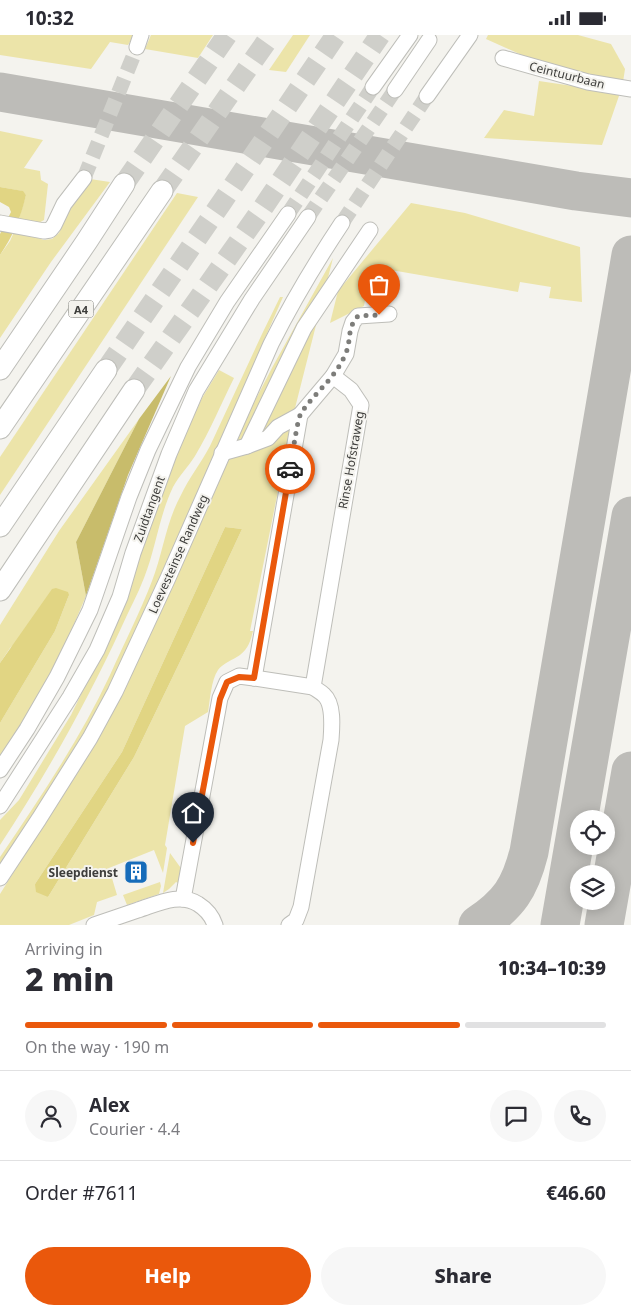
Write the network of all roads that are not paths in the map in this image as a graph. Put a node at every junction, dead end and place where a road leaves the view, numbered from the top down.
1 (410, 35) edge
2 (470, 35) edge
3 (429, 40) dead end
4 (503, 58) dead end
5 (373, 87) tunnel mouth
6 (631, 89) edge
7 (395, 90) tunnel mouth
8 (427, 96) tunnel mouth
9 (84, 178) tunnel mouth
10 (124, 184) tunnel mouth
11 (162, 191) tunnel mouth
12 (288, 214) tunnel mouth
13 (308, 217) tunnel mouth
14 (0, 223) edge
15 (342, 223) tunnel mouth
16 (370, 230) dead end
17 (389, 314) dead end
18 (0, 369) edge
19 (106, 370) tunnel mouth
20 (333, 376) junction
21 (134, 390) tunnel mouth
22 (166, 413) junction
23 (300, 415) junction
24 (0, 428) edge
25 (247, 446) junction
26 (222, 453) junction
27 (163, 471) junction
28 (0, 526) edge
29 (0, 590) edge
30 (254, 678) junction
31 (313, 687) junction
32 (0, 770) edge
33 (0, 806) edge
34 (0, 878) edge
35 (183, 899) junction
36 (94, 925) edge
37 (214, 925) edge
38 (289, 925) edge

1 - 5 street
2 - 8 street
3 - 7 street
4 - 6 street, Ceintuurbaan
9 - 14 street
10 - 18 highway, A4
11 - 24 highway, A4
12 - 22 street
13 - 27 street, Zuidtangent
15 - 26 street, Loevesteinse Randweg
16 - 25 street
17 - 20 street
19 - 28 highway
20 - 23 street
20 - 31 street, Rinse Hofstraweg
21 - 29 highway
22 - 27 street
22 - 32 street
23 - 25 street
23 - 30 street
25 - 26 street
26 - 34 street, Loevesteinse Randweg
27 - 33 street, Zuidtangent
30 - 31 street
30 - 35 street
31 - 38 street
35 - 36 street
35 - 37 street

